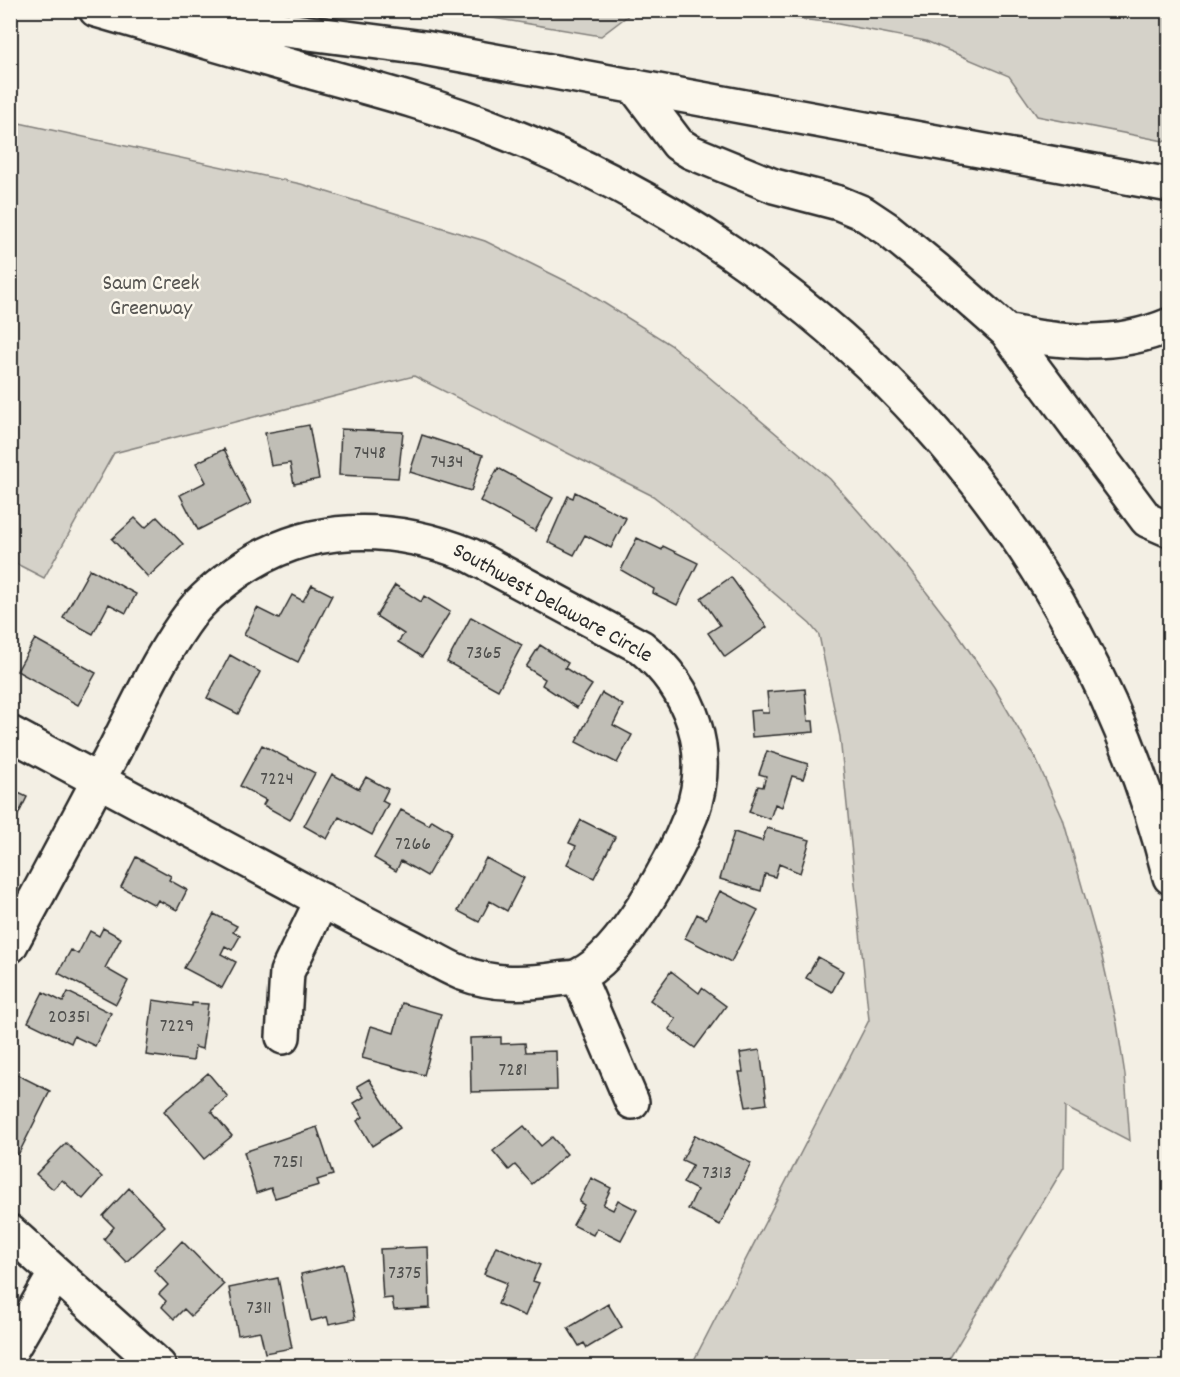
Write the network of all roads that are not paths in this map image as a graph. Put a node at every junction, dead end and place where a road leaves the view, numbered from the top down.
1 (96, 10) edge
2 (131, 10) edge
3 (634, 86) junction
4 (1170, 185) edge
5 (1170, 325) edge
6 (1006, 331) junction
7 (1170, 530) edge
8 (10, 733) edge
9 (99, 780) junction
10 (1170, 878) edge
11 (322, 900) junction
12 (10, 946) edge
13 (578, 976) junction
14 (283, 1037) dead end
15 (632, 1102) dead end
16 (10, 1232) edge
17 (54, 1274) junction
18 (10, 1352) edge
19 (159, 1366) edge

1 - 10 main road
2 - 3 main road
3 - 4 main road
3 - 6 main road
5 - 6 main road
6 - 7 main road
8 - 9 main road
9 - 11 main road, Southwest Delaware Circle
9 - 12 main road
9 - 13 main road, Southwest Delaware Circle
11 - 13 main road, Southwest Delaware Circle
11 - 14 main road
13 - 15 main road
16 - 17 main road
17 - 18 main road
17 - 19 main road

